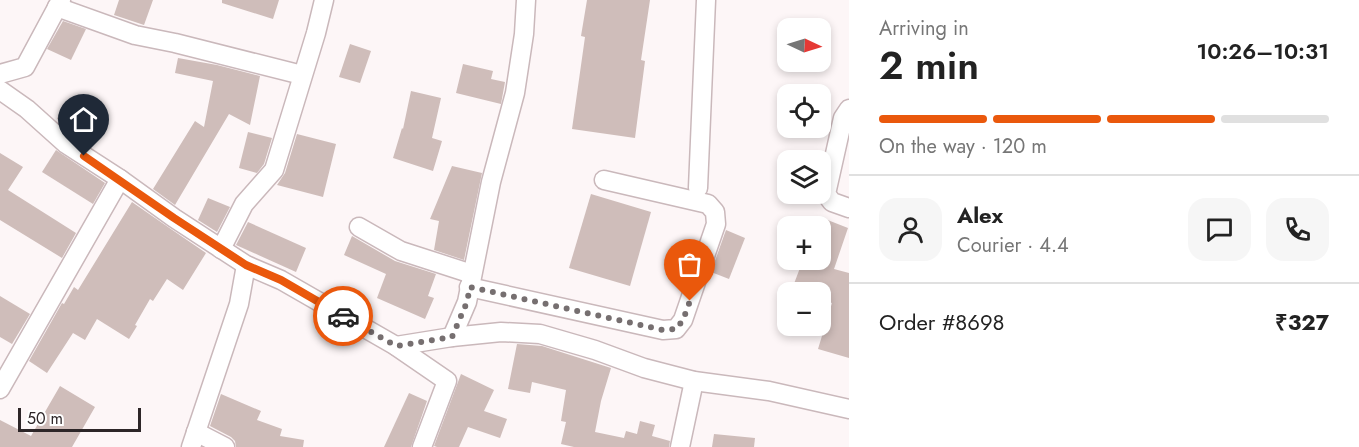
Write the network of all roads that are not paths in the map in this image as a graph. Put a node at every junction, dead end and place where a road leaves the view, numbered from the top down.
1 (324, 0) edge
2 (526, 0) edge
3 (706, 0) edge
4 (59, 4) edge
5 (0, 74) edge
6 (303, 75) junction
7 (0, 90) edge
8 (849, 109) edge
9 (120, 180) junction
10 (604, 180) dead end
11 (698, 188) dead end
12 (849, 208) edge
13 (360, 227) dead end
14 (221, 249) junction
15 (246, 265) junction
16 (471, 281) junction
17 (452, 337) junction
18 (396, 346) junction
19 (694, 381) junction
20 (0, 389) edge
21 (849, 410) edge
22 (193, 440) edge
23 (225, 447) edge
24 (422, 447) edge
25 (680, 447) edge

1 - 6 street
2 - 16 street
3 - 11 street
4 - 5 street
4 - 6 street
6 - 14 street
7 - 9 street
8 - 12 street
9 - 14 street
9 - 20 street
10 - 16 street
13 - 16 street
14 - 15 street
15 - 18 street
15 - 22 street
16 - 17 street
17 - 18 street
17 - 19 street
18 - 24 street
19 - 21 street
19 - 25 street
22 - 23 street

